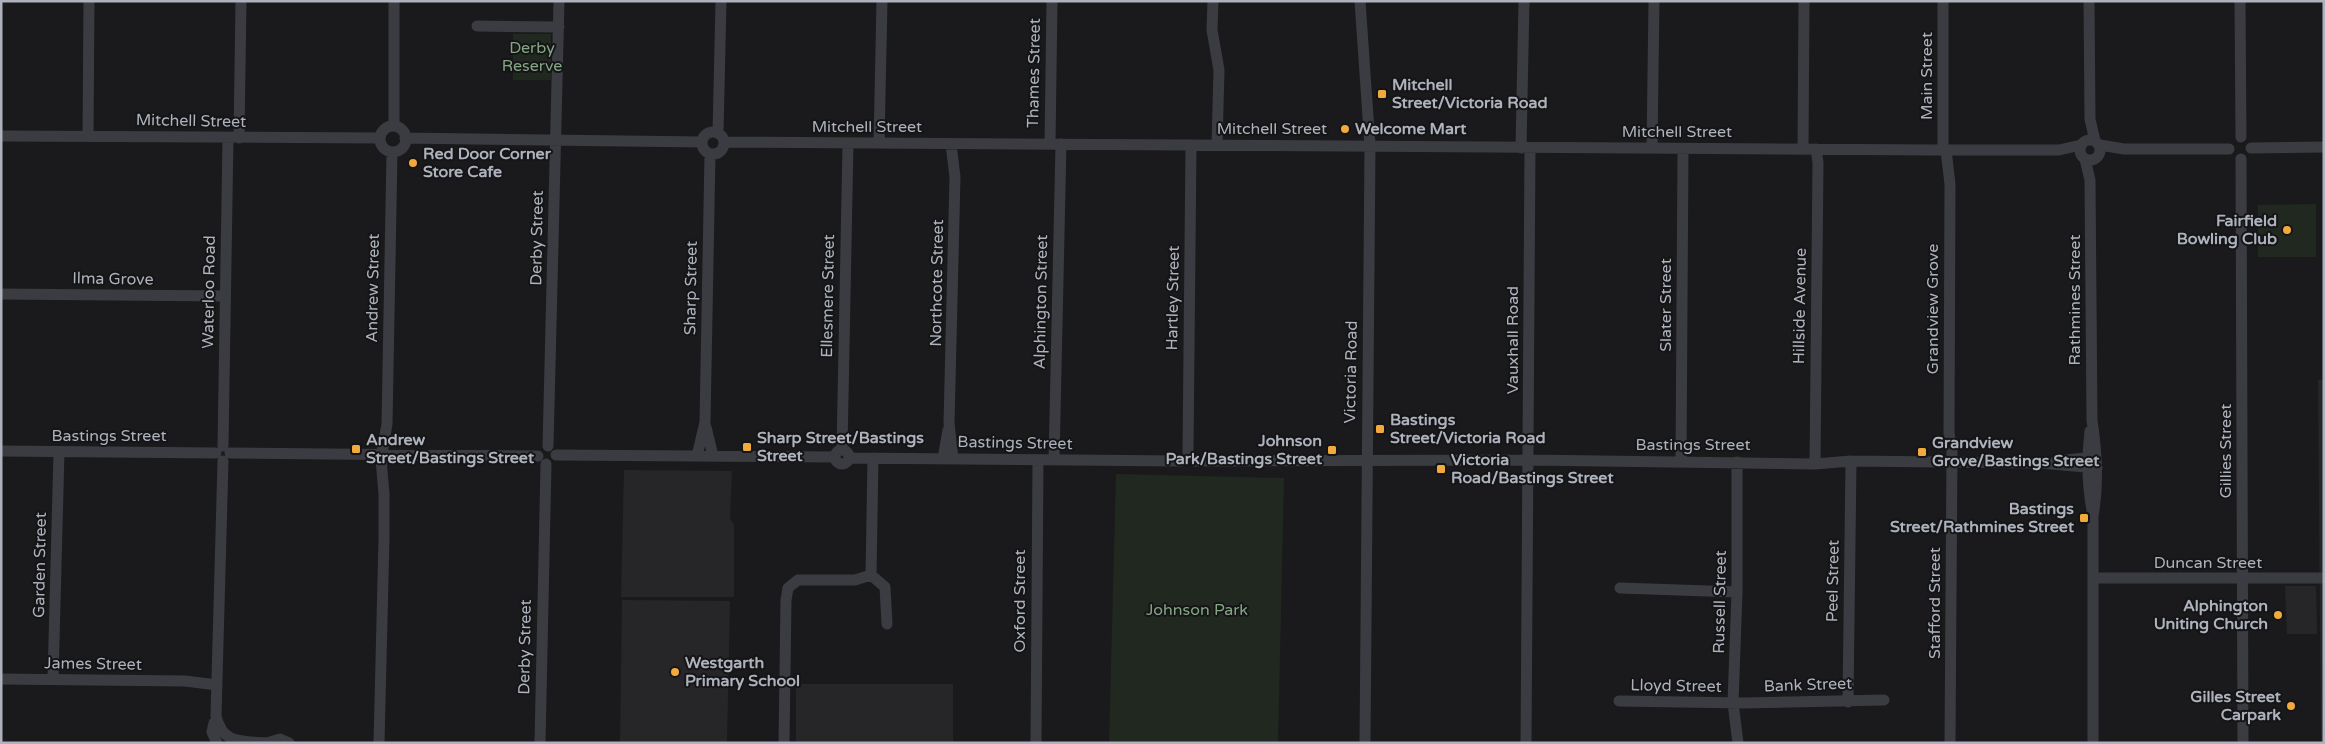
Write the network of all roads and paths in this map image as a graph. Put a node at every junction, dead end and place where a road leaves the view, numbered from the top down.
1 (89, 1) edge
2 (241, 1) edge
3 (394, 1) edge
4 (559, 1) edge
5 (721, 1) edge
6 (882, 1) edge
7 (1052, 1) edge
8 (1213, 1) edge
9 (1360, 1) edge
10 (1524, 1) edge
11 (1654, 1) edge
12 (1804, 1) edge
13 (1942, 1) edge
14 (2090, 1) edge
15 (2240, 1) edge
16 (476, 26) dead end
17 (559, 27) junction
18 (394, 126) junction
19 (1, 136) edge
20 (88, 136) junction
21 (721, 137) junction
22 (2240, 137) junction
23 (234, 138) junction
24 (380, 138) junction
25 (405, 138) junction
26 (556, 141) junction
27 (702, 142) junction
28 (848, 143) junction
29 (879, 143) junction
30 (951, 144) junction
31 (1055, 144) junction
32 (1190, 145) junction
33 (1217, 145) junction
34 (1370, 146) junction
35 (2324, 147) edge
36 (1526, 148) junction
37 (1652, 148) junction
38 (1683, 148) junction
39 (2251, 148) junction
40 (1803, 149) junction
41 (1816, 149) junction
42 (2229, 149) junction
43 (1948, 150) junction
44 (2090, 150) junction
45 (392, 152) junction
46 (710, 154) junction
47 (2240, 159) junction
48 (1, 294) edge
49 (225, 296) junction
50 (705, 422) junction
51 (552, 450) junction
52 (1, 451) edge
53 (59, 452) junction
54 (223, 453) junction
55 (386, 454) junction
56 (842, 455) junction
57 (697, 456) junction
58 (712, 456) junction
59 (873, 458) junction
60 (1188, 458) junction
61 (948, 459) junction
62 (542, 460) junction
63 (1038, 460) junction
64 (1054, 460) junction
65 (1529, 460) junction
66 (1366, 461) junction
67 (1851, 461) junction
68 (1681, 462) junction
69 (1737, 462) junction
70 (2092, 462) junction
71 (1949, 463) junction
72 (1815, 464) junction
73 (871, 575) junction
74 (2093, 578) junction
75 (2324, 578) edge
76 (2244, 579) junction
77 (1620, 588) dead end
78 (1737, 592) junction
79 (887, 624) dead end
80 (1, 679) edge
81 (53, 680) junction
82 (217, 681) junction
83 (1884, 700) dead end
84 (1619, 701) dead end
85 (1848, 702) junction
86 (1733, 703) junction
87 (216, 716) junction
88 (240, 742) edge
89 (289, 742) edge
90 (380, 742) edge
91 (540, 742) edge
92 (217, 743) edge
93 (267, 743) edge
94 (784, 743) edge
95 (1036, 743) edge
96 (1365, 743) edge
97 (1526, 743) edge
98 (1738, 743) edge
99 (1950, 743) edge
100 (2093, 743) edge
101 (2243, 743) edge

1 - 20 street
2 - 23 street, Waterloo Road
3 - 18 street
4 - 17 street, Derby Street
5 - 21 street
6 - 29 street
7 - 31 street, Thames Street
8 - 33 street
9 - 34 street, Victoria Road
10 - 36 street, Vauxhall Road
11 - 37 street
12 - 40 street
13 - 43 street, Main Street
14 - 44 street
15 - 22 street
16 - 17 street
17 - 26 street, Derby Street
18 - 24 street
18 - 25 street
19 - 20 street, Mitchell Street
20 - 23 street, Mitchell Street
21 - 27 street
21 - 28 street, Mitchell Street
21 - 46 street
22 - 39 street
22 - 42 street
23 - 24 street, Mitchell Street
23 - 49 street, Waterloo Road
24 - 45 street
25 - 26 street
25 - 45 street
26 - 27 street
26 - 51 street, Derby Street
27 - 46 street
28 - 29 street, Mitchell Street
28 - 56 street, Ellesmere Street
29 - 30 street, Mitchell Street
30 - 31 street, Mitchell Street
30 - 61 street, Northcote Street
31 - 32 street, Mitchell Street
31 - 64 street, Alphington Street
32 - 33 street, Mitchell Street
32 - 60 street, Hartley Street
33 - 34 street, Mitchell Street
34 - 36 street, Mitchell Street
34 - 66 street, Victoria Road
35 - 39 street
36 - 37 street, Mitchell Street
36 - 65 street, Vauxhall Road
37 - 38 street, Mitchell Street
38 - 40 street, Mitchell Street
38 - 68 street, Slater Street
39 - 47 street
40 - 41 street, Mitchell Street
41 - 43 street, Mitchell Street
41 - 72 street, Hillside Avenue
42 - 44 street, Mitchell Street
42 - 47 street
43 - 44 street, Mitchell Street
43 - 71 street, Grandview Grove
44 - 70 street, Rathmines Street
45 - 55 street, Andrew Street
46 - 50 street, Sharp Street
47 - 76 street, Gillies Street
48 - 49 street, Ilma Grove
49 - 54 street, Waterloo Road
50 - 57 street, Sharp Street
50 - 58 street, Sharp Street
51 - 57 street, Bastings Street
51 - 62 street
51 - 62 street
52 - 53 street, Bastings Street
53 - 54 street, Bastings Street
53 - 81 street, Garden Street
54 - 55 street, Bastings Street
54 - 82 street, Waterloo Road
55 - 62 street, Bastings Street
55 - 90 street, Andrew Street
56 - 58 street, Bastings Street
56 - 59 street, Bastings Street
57 - 58 street, Bastings Street
59 - 61 street, Bastings Street
59 - 73 street
60 - 64 street, Bastings Street
60 - 66 street, Bastings Street
61 - 63 street, Bastings Street
62 - 91 street, Derby Street
63 - 64 street, Bastings Street
63 - 95 street, Oxford Street
65 - 66 street, Bastings Street
65 - 68 street, Bastings Street
65 - 97 street, Vauxhall Road
66 - 96 street, Victoria Road
67 - 71 street, Bastings Street
67 - 72 street, Bastings Street
67 - 85 street, Peel Street
68 - 69 street, Bastings Street
69 - 72 street, Bastings Street
69 - 78 street, Russell Street
70 - 71 street, Bastings Street
70 - 74 street, Rathmines Street
71 - 99 street, Stafford Street
73 - 79 street
73 - 94 street
74 - 76 street, Duncan Street
74 - 100 street, Rathmines Street
75 - 76 street, Duncan Street
76 - 101 street, Gillies Street
77 - 78 street
78 - 86 street, Russell Street
80 - 81 street, James Street
81 - 82 street, James Street
82 - 87 street, Waterloo Road
83 - 85 street, Bank Street
84 - 86 street, Lloyd Street
85 - 86 street, Bank Street
86 - 98 street, Russell Street
87 - 88 street, Waterloo Road
87 - 92 street, Waterloo Road
88 - 93 street, Waterloo Road
89 - 93 street, Waterloo Road

